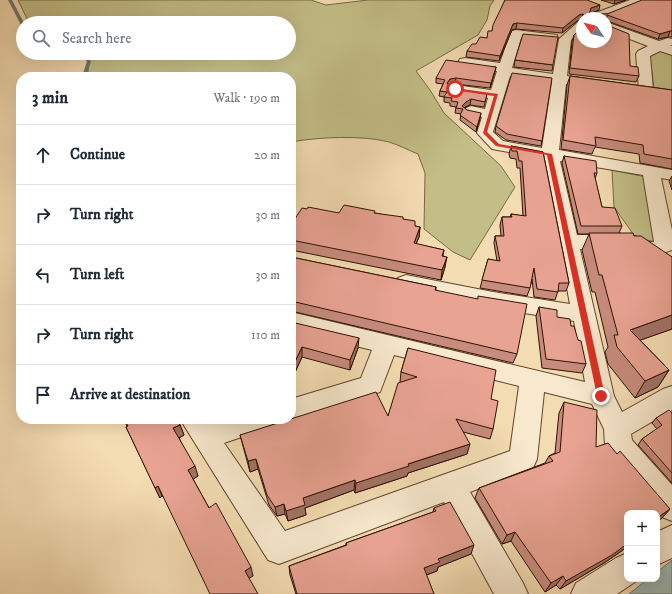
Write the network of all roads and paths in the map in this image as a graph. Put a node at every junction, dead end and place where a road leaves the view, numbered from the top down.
1 (640, 0) edge
2 (599, 5) edge
3 (614, 10) junction
4 (609, 12) edge
5 (612, 28) edge
6 (576, 30) edge
7 (565, 39) junction
8 (672, 39) edge
9 (666, 49) edge
10 (465, 62) edge
11 (505, 69) junction
12 (560, 79) junction
13 (591, 83) edge
14 (630, 88) edge
15 (455, 89) edge
16 (497, 95) junction
17 (471, 111) edge
18 (490, 114) junction
19 (550, 154) junction
20 (651, 172) junction
21 (672, 175) edge
22 (568, 242) junction
23 (384, 278) edge
24 (584, 314) junction
25 (296, 321) edge
26 (386, 344) junction
27 (533, 379) junction
28 (601, 396) junction
29 (672, 397) edge
30 (296, 408) edge
31 (227, 424) edge
32 (199, 428) edge
33 (617, 429) junction
34 (451, 486) junction
35 (672, 507) edge
36 (672, 540) edge
37 (660, 548) edge
38 (624, 571) edge
39 (512, 594) edge
40 (587, 594) edge

1 - 3 street
2 - 3 street
3 - 4 street
5 - 9 street
6 - 7 street
7 - 11 street
7 - 12 street
8 - 9 street
9 - 14 street
10 - 11 street
11 - 12 street
11 - 16 street
12 - 13 street
12 - 19 street
15 - 16 street
16 - 18 street
17 - 18 street
18 - 19 street
19 - 20 street
19 - 22 street
20 - 21 street
20 - 22 street
22 - 24 street
23 - 24 street
24 - 28 street
25 - 26 street
26 - 27 street
26 - 30 street
27 - 28 street
27 - 34 street
28 - 33 street
29 - 33 street
31 - 32 street
32 - 34 street
33 - 35 street
34 - 39 street
36 - 37 street
38 - 40 street

